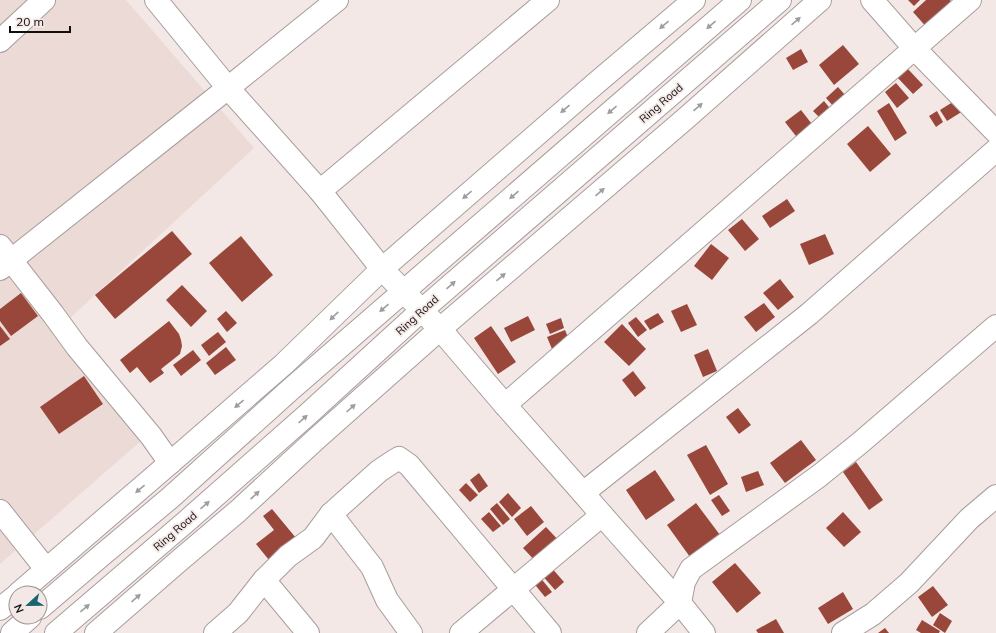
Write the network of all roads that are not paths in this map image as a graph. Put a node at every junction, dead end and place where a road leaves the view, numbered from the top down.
1 (44, 0) edge
2 (156, 0) edge
3 (337, 0) edge
4 (548, 0) edge
5 (694, 0) edge
6 (740, 0) edge
7 (780, 0) edge
8 (820, 0) edge
9 (872, 0) edge
10 (970, 0) edge
11 (0, 41) edge
12 (914, 48) junction
13 (228, 88) junction
14 (996, 132) edge
15 (996, 150) edge
16 (320, 191) junction
17 (4, 259) edge
18 (382, 269) junction
19 (403, 291) junction
20 (422, 310) junction
21 (996, 326) edge
22 (440, 329) junction
23 (505, 406) junction
24 (170, 464) junction
25 (583, 492) junction
26 (996, 496) edge
27 (0, 511) edge
28 (331, 514) junction
29 (602, 515) junction
30 (46, 569) junction
31 (264, 580) junction
32 (28, 585) edge
33 (513, 590) junction
34 (48, 601) edge
35 (8, 603) edge
36 (680, 603) junction
37 (0, 610) edge
38 (21, 625) edge
39 (12, 633) edge
40 (56, 633) edge
41 (96, 633) edge
42 (215, 633) edge
43 (308, 633) edge
44 (411, 633) edge
45 (461, 633) edge
46 (550, 633) edge
47 (648, 633) edge
48 (704, 633) edge
49 (843, 633) edge

1 - 11 main road
2 - 13 main road
3 - 13 main road
4 - 16 main road
5 -> 18 main road
6 -> 19 main road
20 -> 7 main road, Ring Road
22 -> 8 main road
9 - 12 main road
10 - 12 main road
12 - 14 main road
12 - 23 main road
13 - 16 main road
13 - 17 main road
15 - 25 main road
16 - 18 main road
17 - 24 main road
18 - 19 main road
18 -> 24 main road
19 - 20 main road
19 -> 34 main road
20 - 22 main road
40 -> 20 main road, Ring Road
21 - 36 main road
22 - 23 main road
41 -> 22 main road
23 - 25 main road
24 -> 30 main road
25 - 29 main road
26 - 49 main road
27 - 30 main road
28 - 31 main road
28 - 33 main road
28 - 44 main road
29 - 33 main road
29 - 36 main road
30 - 32 main road
31 - 42 main road
31 - 43 main road
33 - 45 main road
33 - 46 main road
35 - 37 main road
36 - 47 main road
36 - 48 main road
38 - 39 main road

